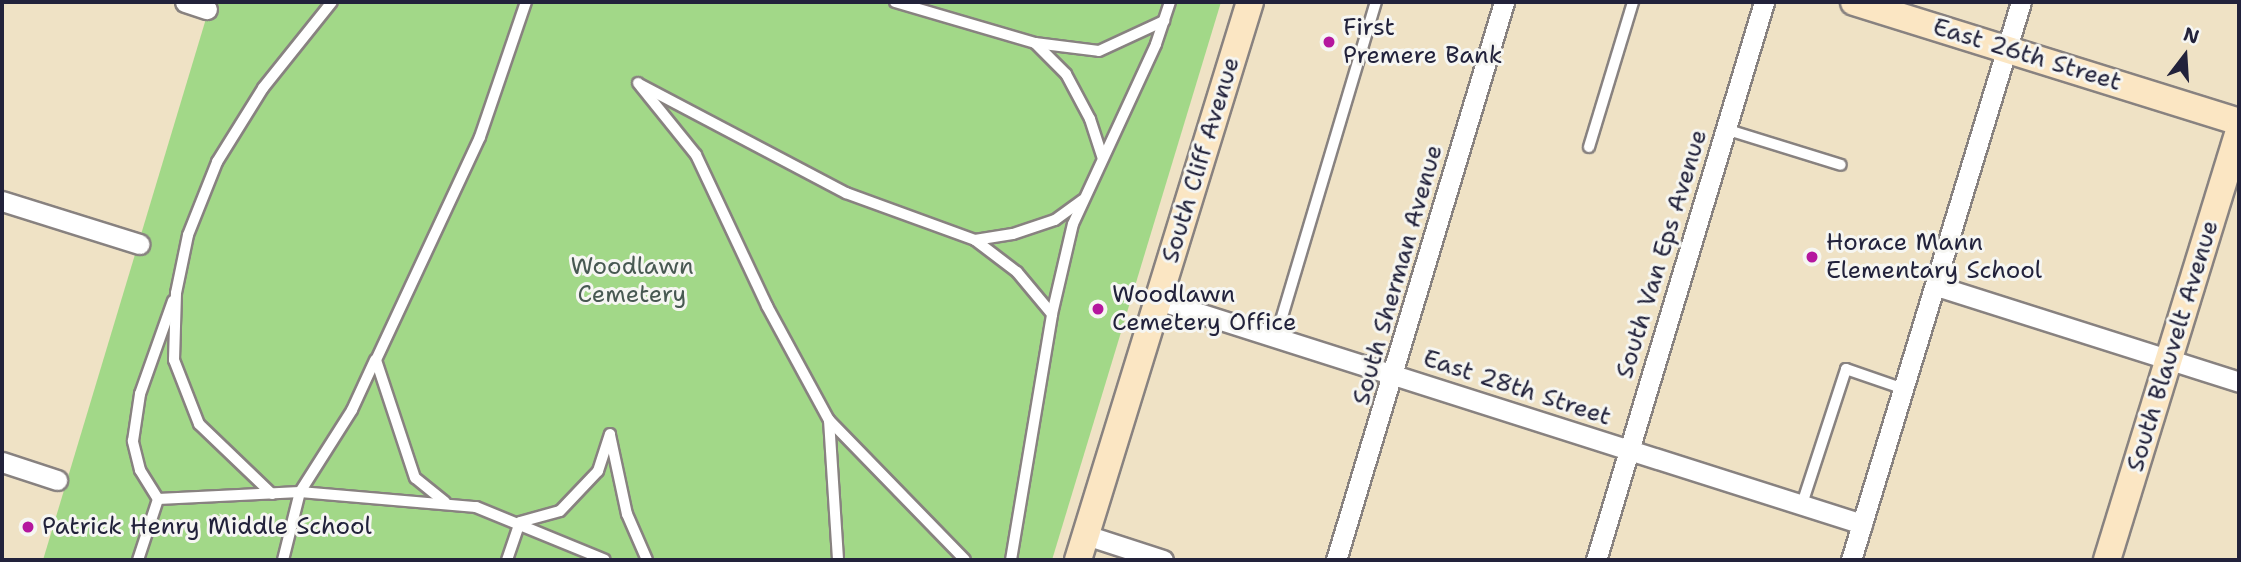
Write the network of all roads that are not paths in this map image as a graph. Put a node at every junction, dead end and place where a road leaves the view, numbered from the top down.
1 (185, 2) edge
2 (332, 2) edge
3 (526, 2) edge
4 (895, 2) edge
5 (1170, 2) edge
6 (1250, 2) edge
7 (1376, 2) edge
8 (1504, 2) edge
9 (1633, 2) edge
10 (1764, 2) edge
11 (1854, 2) edge
12 (2021, 2) edge
13 (207, 9) dead end
14 (1164, 21) junction
15 (1035, 43) junction
16 (2006, 48) junction
17 (2239, 122) edge
18 (1726, 129) junction
19 (2239, 131) edge
20 (1589, 147) dead end
21 (1102, 157) junction
22 (1841, 165) dead end
23 (1083, 200) junction
24 (2, 201) edge
25 (975, 240) junction
26 (139, 244) dead end
27 (1937, 286) junction
28 (176, 293) junction
29 (1158, 300) junction
30 (1052, 314) junction
31 (1276, 337) junction
32 (2168, 359) junction
33 (376, 360) junction
34 (1395, 375) junction
35 (2239, 382) edge
36 (1905, 389) junction
37 (829, 420) junction
38 (1629, 449) junction
39 (2, 462) edge
40 (57, 480) dead end
41 (300, 492) junction
42 (272, 494) junction
43 (158, 499) junction
44 (445, 502) junction
45 (1802, 504) junction
46 (520, 522) junction
47 (1862, 524) junction
48 (1082, 548) edge
49 (138, 560) edge
50 (283, 560) edge
51 (507, 560) edge
52 (605, 560) edge
53 (647, 560) edge
54 (838, 560) edge
55 (965, 560) edge
56 (1011, 560) edge
57 (1163, 560) edge
58 (1336, 560) edge
59 (1596, 560) edge
60 (1851, 560) edge
61 (2107, 560) edge

1 - 13 street
2 - 28 lane
3 - 33 lane
4 - 15 lane
5 - 14 lane
6 - 29 main road, South Cliff Avenue
7 - 31 lane
8 - 34 street, South Sherman Avenue
9 - 20 lane
10 - 18 street, South Van Eps Avenue
11 - 16 main road, East 26th Street
12 - 16 street
14 - 15 lane
14 - 21 lane
15 - 21 lane
16 - 17 main road, East 26th Street
16 - 27 street
18 - 22 lane
18 - 38 street, South Van Eps Avenue
19 - 32 main road, South Blauvelt Avenue
21 - 23 lane
23 - 25 lane
23 - 30 lane
24 - 26 street
25 - 30 lane
25 - 37 lane
27 - 32 street
27 - 36 street
28 - 42 lane
28 - 43 lane
29 - 31 street, East 28th Street
29 - 48 main road, South Cliff Avenue
30 - 56 lane
31 - 34 street, East 28th Street
32 - 35 street
32 - 61 main road, South Blauvelt Avenue
33 - 41 lane
33 - 44 lane
34 - 38 street, East 28th Street
34 - 58 street, South Sherman Avenue
36 - 45 lane
36 - 47 street
37 - 54 lane
37 - 55 lane
38 - 45 street, East 28th Street
38 - 59 street, South Van Eps Avenue
39 - 40 street
41 - 42 lane
41 - 44 lane
41 - 50 lane
42 - 43 lane
43 - 49 lane
44 - 46 lane
45 - 47 street, East 28th Street
46 - 51 lane
46 - 52 lane
46 - 53 lane
47 - 60 street
48 - 57 street

